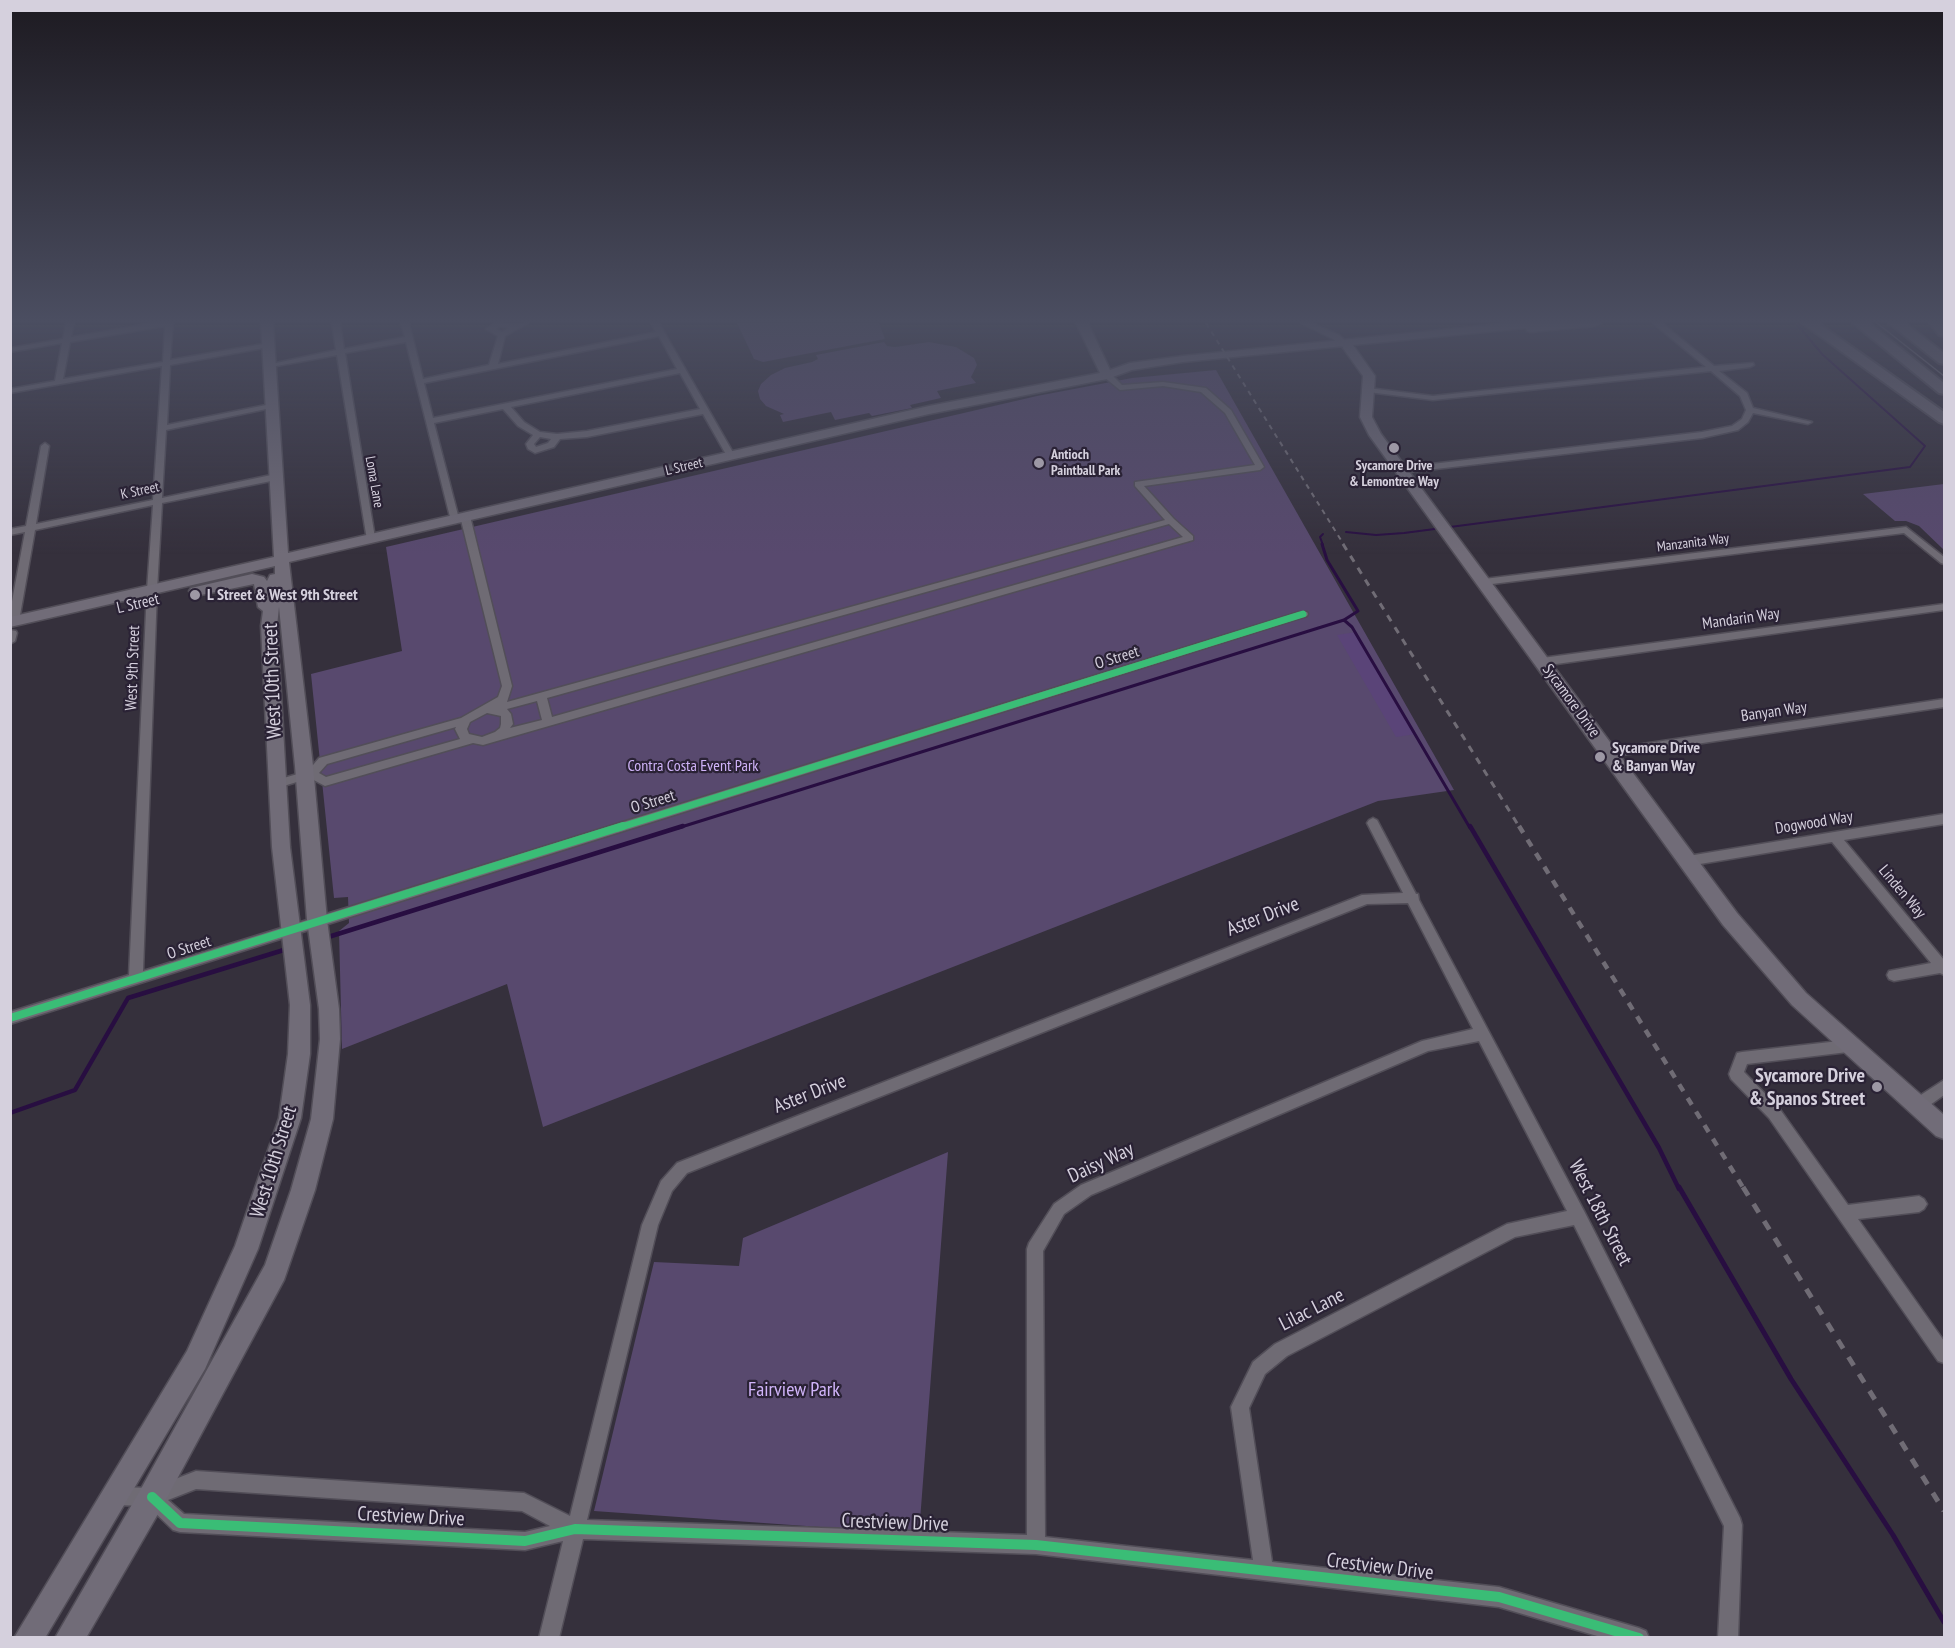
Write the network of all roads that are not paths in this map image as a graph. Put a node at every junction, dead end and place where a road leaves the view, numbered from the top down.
1 (164, 400) edge
2 (271, 400) edge
3 (348, 400) edge
4 (424, 400) edge
5 (540, 400) edge
6 (699, 400) edge
7 (980, 400) edge
8 (1214, 400) edge
9 (1366, 400) edge
10 (1746, 400) edge
11 (1917, 400) edge
12 (271, 406) junction
13 (506, 407) junction
14 (1750, 410) junction
15 (705, 411) junction
16 (1944, 419) edge
17 (430, 421) junction
18 (1808, 422) dead end
19 (163, 428) junction
20 (538, 434) junction
21 (557, 437) junction
22 (45, 446) dead end
23 (731, 456) junction
24 (1401, 470) junction
25 (276, 477) junction
26 (157, 501) junction
27 (460, 517) junction
28 (1171, 521) junction
29 (32, 527) junction
30 (10, 532) edge
31 (370, 538) junction
32 (281, 559) junction
33 (1944, 561) edge
34 (262, 564) junction
35 (1484, 582) junction
36 (182, 593) junction
37 (151, 595) junction
38 (1944, 607) edge
39 (1303, 614) dead end
40 (269, 626) junction
41 (12, 630) edge
42 (1542, 662) junction
43 (541, 696) junction
44 (1944, 703) edge
45 (490, 709) junction
46 (464, 721) junction
47 (548, 722) junction
48 (491, 738) junction
49 (469, 740) junction
50 (1609, 753) junction
51 (308, 775) junction
52 (278, 784) junction
53 (1944, 819) edge
54 (1373, 823) dead end
55 (1834, 836) junction
56 (1688, 861) junction
57 (1414, 898) junction
58 (317, 920) junction
59 (290, 929) junction
60 (1944, 968) edge
61 (1894, 975) dead end
62 (135, 979) junction
63 (10, 1018) edge
64 (1482, 1034) junction
65 (1848, 1046) junction
66 (1944, 1088) edge
67 (1918, 1105) junction
68 (1944, 1129) edge
69 (1919, 1204) dead end
70 (1844, 1213) junction
71 (1578, 1216) junction
72 (1944, 1355) edge
73 (114, 1496) junction
74 (152, 1497) junction
75 (575, 1529) junction
76 (1036, 1545) junction
77 (1264, 1570) junction
78 (28, 1638) edge
79 (69, 1638) edge
80 (549, 1638) edge
81 (1639, 1638) edge
82 (1728, 1638) edge

1 - 19 street, West 9th Street
2 - 12 main road, West 10th Street
3 - 31 street, Loma Lane
4 - 17 street
5 - 13 street
6 - 15 street
7 - 23 main road, L Street
8 - 28 street
9 - 24 main road, Sycamore Drive
10 - 14 street
11 - 16 highway
12 - 19 street
12 - 25 main road, West 10th Street
13 - 17 street
13 - 20 street
14 - 18 street
14 - 24 street
15 - 21 street
15 - 23 street
17 - 27 street
19 - 26 street, West 9th Street
20 - 21 street
20 - 21 street
22 - 29 street
23 - 27 main road, L Street
24 - 35 main road, Sycamore Drive
25 - 26 street, K Street
25 - 32 main road, West 10th Street
26 - 29 street, K Street
26 - 37 street, West 9th Street
27 - 31 main road, L Street
27 - 45 street
28 - 43 street
28 - 47 street
29 - 30 street, K Street
29 - 41 street
31 - 32 main road, L Street
32 - 34 main road, L Street
32 - 40 main road, West 10th Street
32 - 51 main road, West 10th Street
33 - 35 street, Manzanita Way
34 - 36 main road, L Street
34 - 37 main road, L Street
35 - 42 main road, Sycamore Drive
36 - 37 main road, L Street
36 - 40 main road
37 - 41 main road, L Street
37 - 62 street, West 9th Street
38 - 42 street, Mandarin Way
39 - 58 street, O Street
40 - 52 main road, West 10th Street
42 - 50 main road, Sycamore Drive
43 - 45 street
43 - 47 street
44 - 50 street, Banyan Way
45 - 46 street
45 - 48 street
46 - 49 street
46 - 51 street
47 - 48 street
48 - 49 street
49 - 51 street
50 - 56 main road, Sycamore Drive
51 - 52 street
51 - 58 main road, West 10th Street
52 - 59 main road, West 10th Street
53 - 55 street, Dogwood Way
54 - 57 street, West 18th Street
55 - 56 street, Dogwood Way
55 - 60 street, Linden Way
56 - 65 main road, Sycamore Drive
57 - 64 street, West 18th Street
57 - 75 street, Aster Drive
58 - 59 street, O Street
58 - 74 main road, West 10th Street
59 - 62 street, O Street
59 - 73 main road, West 10th Street
60 - 61 street
62 - 63 street, O Street
64 - 71 street, West 18th Street
64 - 76 street, Daisy Way
65 - 67 main road, Sycamore Drive
65 - 70 street
66 - 67 street
67 - 68 main road, Sycamore Drive
69 - 70 street
70 - 72 street
71 - 77 street, Lilac Lane
71 - 82 street, West 18th Street
73 - 74 street, Crestview Drive
73 - 78 main road, West 10th Street
74 - 75 street, Crestview Drive
74 - 75 street, Crestview Drive
74 - 79 main road, West 10th Street
75 - 76 street, Crestview Drive
75 - 80 street, Aster Drive
76 - 77 street, Crestview Drive
77 - 81 street, Crestview Drive

